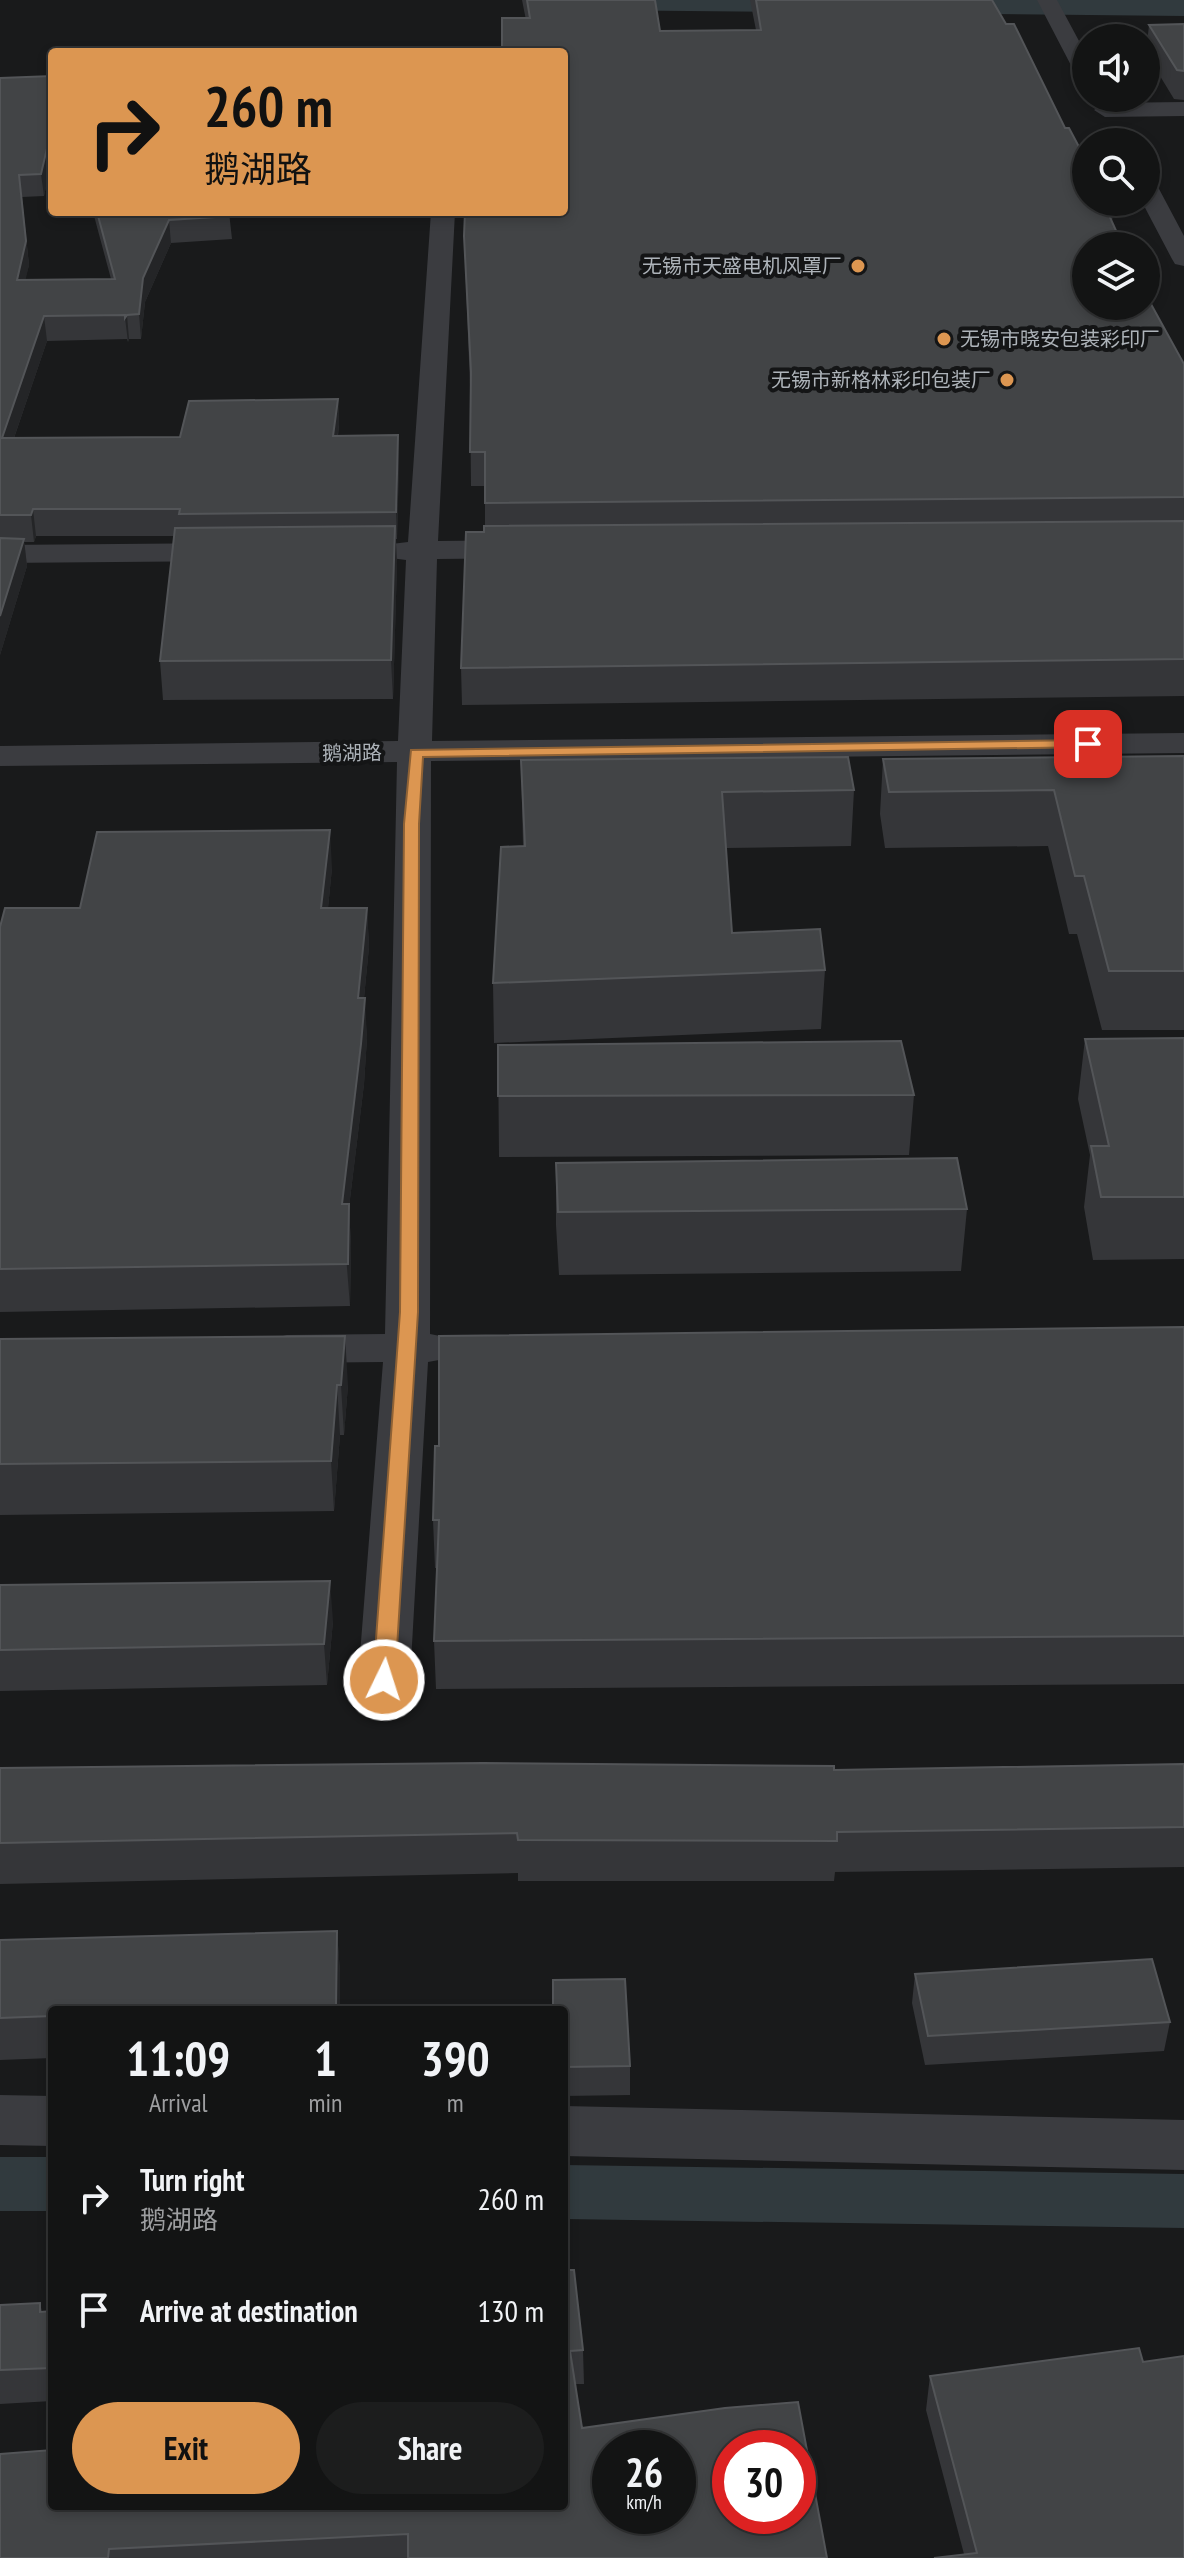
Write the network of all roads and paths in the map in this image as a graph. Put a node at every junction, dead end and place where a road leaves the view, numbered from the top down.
1 (1047, 0) edge
2 (1072, 47) edge
3 (1160, 108) edge
4 (1184, 109) edge
5 (1160, 214) edge
6 (443, 216) edge
7 (1184, 259) edge
8 (549, 549) edge
9 (422, 550) junction
10 (360, 551) edge
11 (267, 552) edge
12 (0, 554) edge
13 (1184, 743) edge
14 (416, 753) junction
15 (0, 756) edge
16 (469, 1348) edge
17 (250, 1349) edge
18 (406, 1349) junction
19 (384, 1680) dead end
20 (0, 2120) edge
21 (48, 2121) edge
22 (568, 2131) edge
23 (1184, 2145) edge

1 - 2 street
3 - 4 street
5 - 7 street
6 - 9 street
8 - 9 street
9 - 10 street
9 - 14 street
11 - 12 street
13 - 14 street, 鹅湖路
14 - 15 street, 鹅湖路
14 - 18 street
16 - 18 street
17 - 18 street
18 - 19 street
20 - 21 street
22 - 23 street

